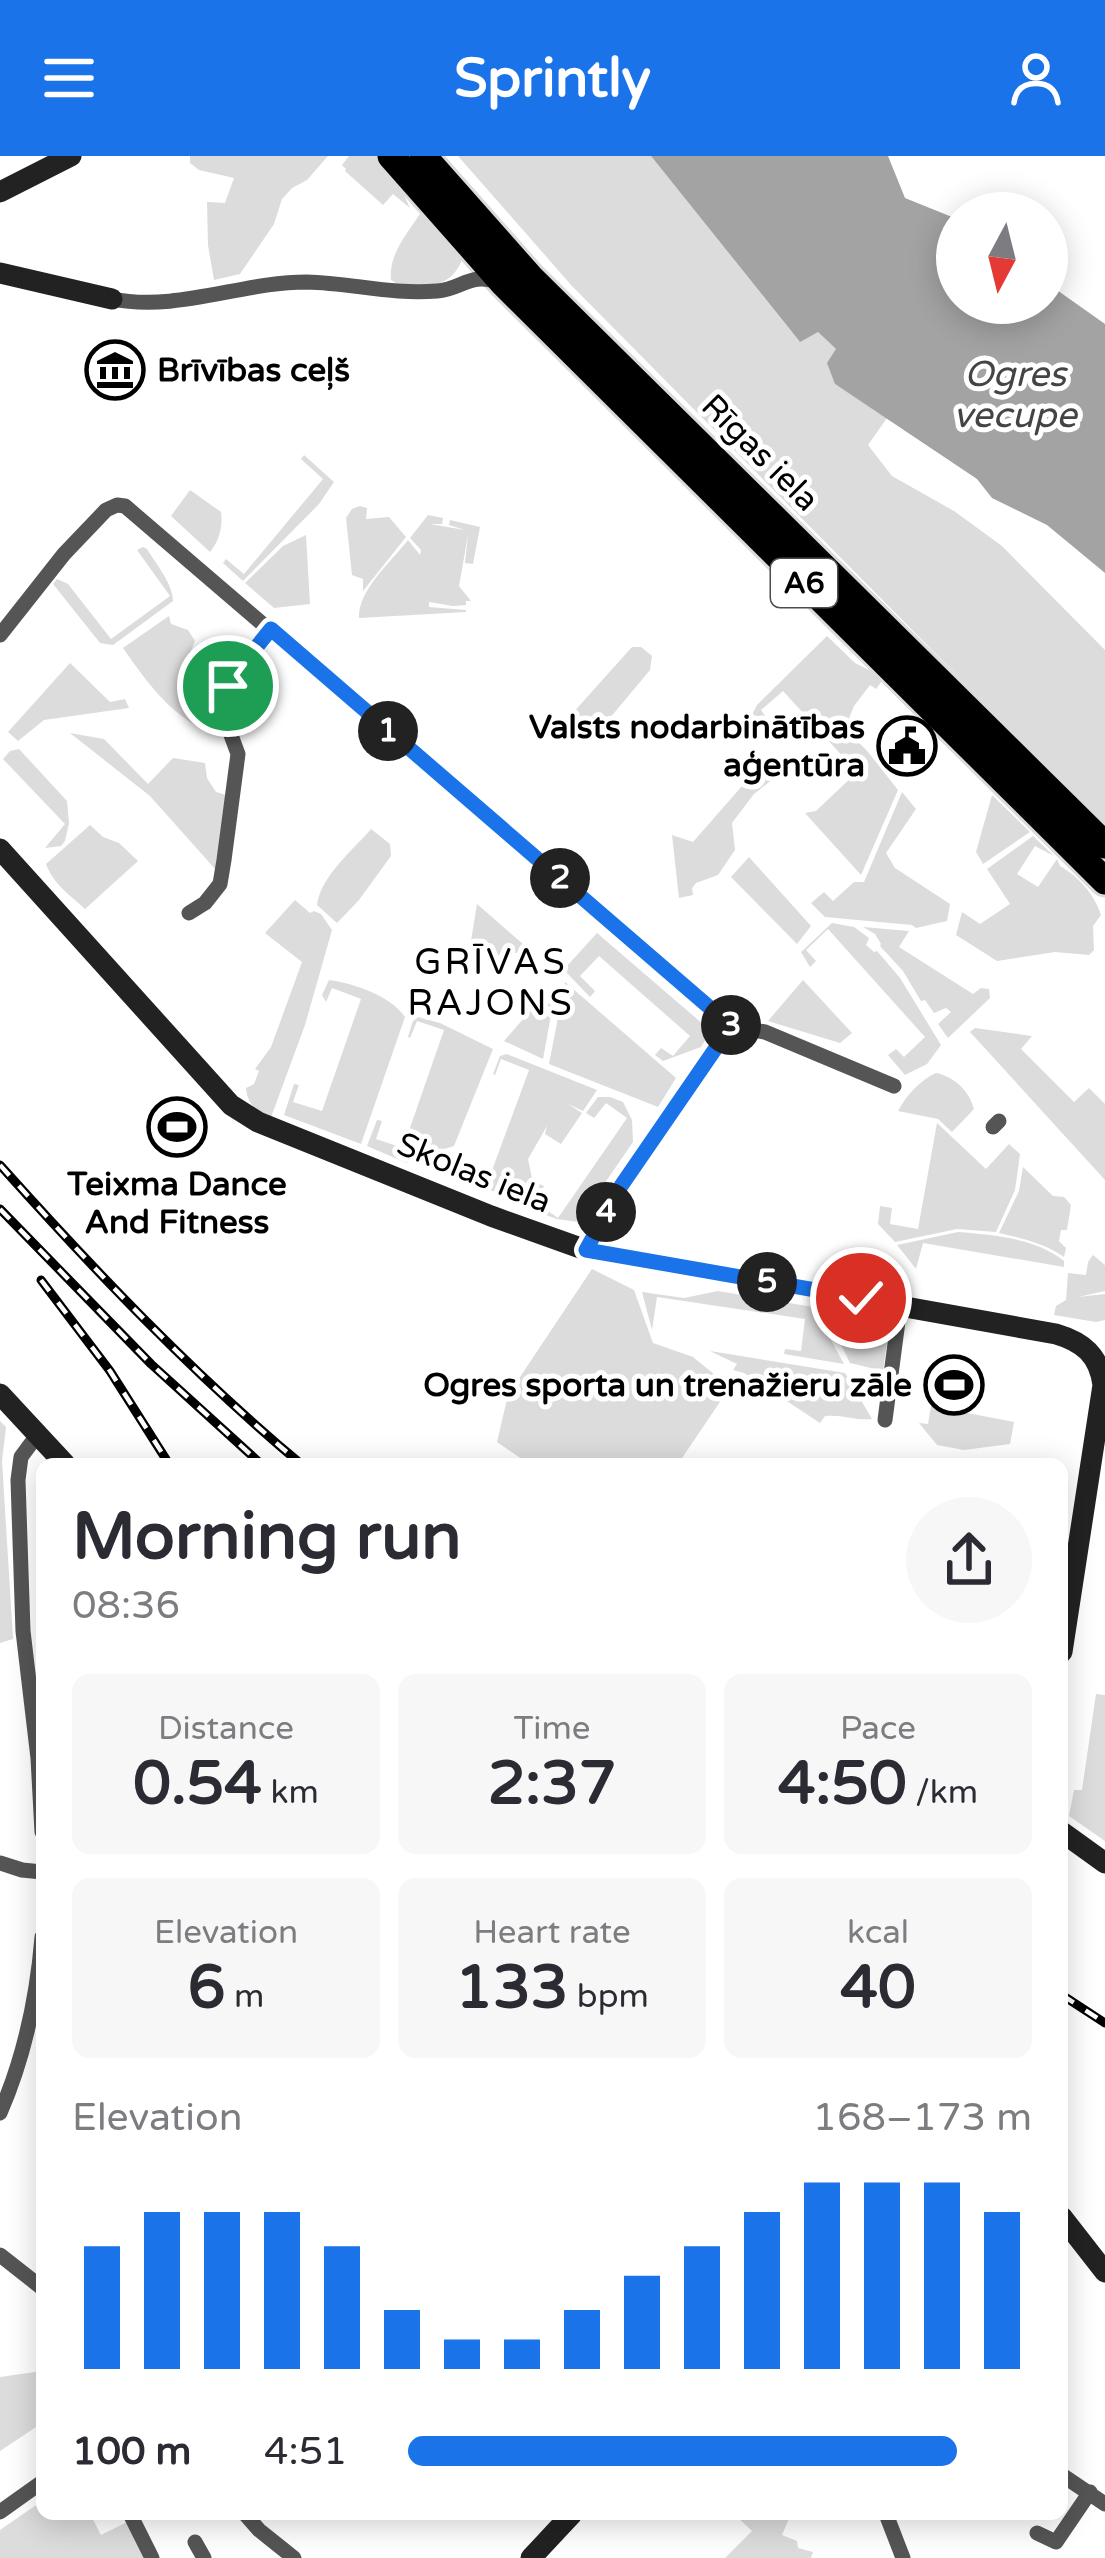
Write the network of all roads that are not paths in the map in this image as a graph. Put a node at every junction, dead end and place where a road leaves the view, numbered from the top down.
1 (71, 156) edge
2 (391, 156) edge
3 (422, 156) edge
4 (6, 185) edge
5 (0, 203) edge
6 (467, 243) junction
7 (0, 273) edge
8 (467, 279) junction
9 (504, 284) junction
10 (112, 298) joint
11 (724, 484) junction
12 (271, 629) junction
13 (0, 635) edge
14 (1105, 845) edge
15 (0, 849) edge
16 (1105, 881) edge
17 (189, 913) dead end
18 (731, 1026) junction
19 (894, 1086) dead end
20 (586, 1250) junction
21 (900, 1306) junction
22 (1098, 1346) edge
23 (0, 1394) edge
24 (885, 1420) dead end
25 (38, 1434) junction
26 (60, 1458) edge
27 (1068, 1613) edge
28 (36, 1741) edge
29 (1068, 1836) edge
30 (0, 1863) edge
31 (1105, 1863) edge
32 (36, 1871) edge
33 (36, 2019) edge
34 (0, 2113) edge
35 (1068, 2225) edge
36 (0, 2255) edge
37 (1105, 2272) edge
38 (36, 2283) edge
39 (1068, 2479) edge
40 (36, 2486) edge
41 (1090, 2492) junction
42 (1105, 2504) edge
43 (0, 2512) edge
44 (133, 2520) edge
45 (251, 2520) edge
46 (566, 2520) edge
47 (888, 2520) edge
48 (1037, 2534) dead end
49 (195, 2542) dead end
50 (152, 2558) edge
51 (203, 2558) edge
52 (294, 2558) edge
53 (531, 2558) edge
54 (903, 2558) edge

1 - 4 main road
2 - 6 highway, Rīgas iela / A6
3 - 11 highway, Rīgas iela / A6
4 - 5 main road
6 - 8 street
6 - 9 highway, Rīgas iela / A6
7 - 10 main road
8 - 9 street
8 - 10 street
9 - 11 highway, Rīgas iela / A6
11 - 14 highway, Rīgas iela / A6
11 - 16 highway, Rīgas iela / A6
12 - 13 street
12 - 17 street
12 - 18 street
15 - 20 main road, Skolas iela
18 - 19 street
18 - 20 street
20 - 21 main road, Skolas iela
21 - 22 main road, Skolas iela
21 - 24 street
22 - 27 main road, Skolas iela
23 - 25 main road
25 - 26 main road
25 - 28 street
29 - 31 main road
30 - 32 street
33 - 34 street
35 - 37 main road
36 - 38 street
39 - 41 street
40 - 43 street
41 - 42 street
41 - 48 street
44 - 50 street
45 - 52 street
46 - 53 main road
47 - 54 street
49 - 51 street

